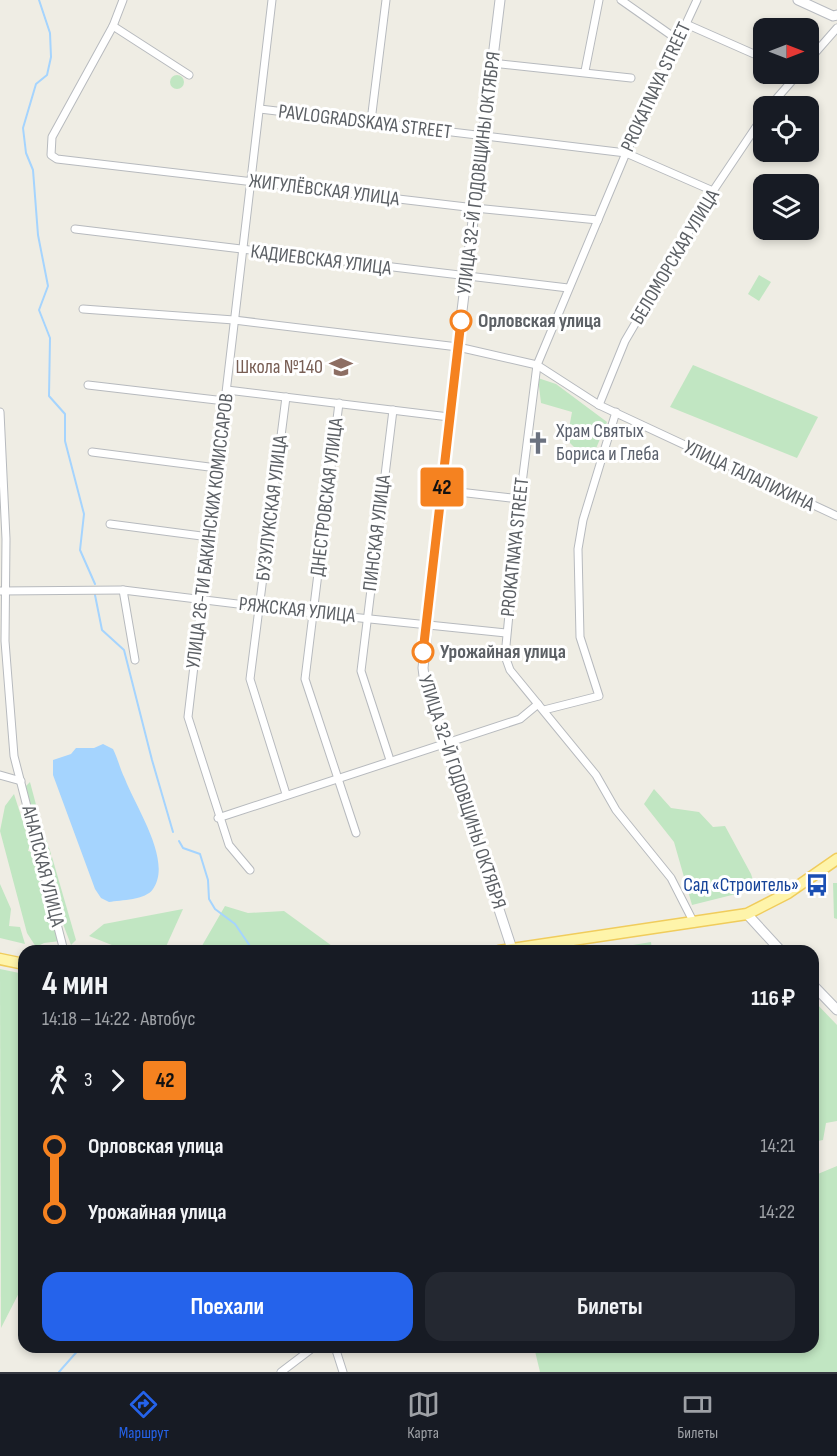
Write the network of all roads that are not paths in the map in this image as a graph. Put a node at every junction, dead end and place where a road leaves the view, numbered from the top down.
1 (123, 0) edge
2 (272, 0) edge
3 (378, 0) edge
4 (386, 0) edge
5 (500, 0) edge
6 (599, 0) edge
7 (621, 0) edge
8 (697, 0) edge
9 (798, 0) edge
10 (837, 15) edge
11 (686, 24) junction
12 (113, 26) junction
13 (837, 28) edge
14 (678, 39) junction
15 (819, 48) edge
16 (753, 54) edge
17 (492, 63) junction
18 (585, 71) junction
19 (189, 75) dead end
20 (631, 78) dead end
21 (789, 84) edge
22 (779, 96) edge
23 (260, 109) junction
24 (371, 121) junction
25 (753, 131) edge
26 (483, 136) junction
27 (626, 153) junction
28 (252, 181) junction
29 (713, 191) junction
30 (475, 208) junction
31 (598, 220) junction
32 (75, 229) dead end
33 (244, 251) junction
34 (466, 278) junction
35 (568, 288) junction
36 (83, 309) dead end
37 (234, 320) junction
38 (458, 346) junction
39 (537, 365) junction
40 (88, 385) dead end
41 (226, 390) junction
42 (286, 397) junction
43 (225, 401) junction
44 (339, 403) junction
45 (599, 405) junction
46 (393, 410) junction
47 (0, 412) edge
48 (616, 412) junction
49 (449, 417) junction
50 (1, 440) edge
51 (92, 452) dead end
52 (218, 468) junction
53 (1, 490) edge
54 (441, 490) junction
55 (520, 499) junction
56 (837, 516) edge
57 (110, 524) dead end
58 (209, 537) junction
59 (3, 539) edge
60 (123, 590) junction
61 (3, 591) edge
62 (202, 599) junction
63 (260, 606) junction
64 (312, 613) junction
65 (366, 617) junction
66 (426, 624) junction
67 (506, 633) junction
68 (2, 641) edge
69 (135, 660) dead end
70 (4, 692) edge
71 (541, 707) junction
72 (445, 743) junction
73 (390, 760) junction
74 (0, 775) edge
75 (338, 778) junction
76 (21, 781) junction
77 (286, 794) junction
78 (218, 818) junction
79 (356, 833) dead end
80 (837, 859) edge
81 (250, 870) dead end
82 (747, 914) junction
83 (694, 923) junction
84 (62, 945) edge
85 (511, 945) edge
86 (540, 945) edge
87 (775, 945) edge
88 (0, 959) edge
89 (18, 963) edge
90 (819, 991) edge
91 (837, 1010) edge
92 (306, 1353) edge
93 (337, 1353) edge
94 (281, 1372) edge
95 (343, 1372) edge

1 - 12 street
2 - 23 street, УЛИЦА 26-ТИ БАКИНСКИХ КОМИССАРОВ
3 - 4 street
4 - 24 street
5 - 17 main road, УЛИЦА 32-Й ГОДОВЩИНЫ ОКТЯБРЯ
6 - 18 street
7 - 14 street
8 - 11 street, PROKATNAYA STREET
9 - 10 main road
11 - 14 street, PROKATNAYA STREET
11 - 16 street
12 - 19 street
12 - 28 street, ЖИГУЛЁВСКАЯ УЛИЦА
13 - 15 street
14 - 27 street, PROKATNAYA STREET
17 - 18 street
17 - 26 main road, УЛИЦА 32-Й ГОДОВЩИНЫ ОКТЯБРЯ
18 - 20 street
21 - 22 street
23 - 24 street, PAVLOGRADSKAYA STREET
23 - 28 street, УЛИЦА 26-ТИ БАКИНСКИХ КОМИССАРОВ
24 - 26 street, PAVLOGRADSKAYA STREET
25 - 29 street, БЕЛОМОРСКАЯ УЛИЦА
26 - 27 street, PAVLOGRADSKAYA STREET
26 - 30 main road, УЛИЦА 32-Й ГОДОВЩИНЫ ОКТЯБРЯ
27 - 29 street, PAVLOGRADSKAYA STREET
27 - 31 street, PROKATNAYA STREET
28 - 30 street, ЖИГУЛЁВСКАЯ УЛИЦА
28 - 33 street, УЛИЦА 26-ТИ БАКИНСКИХ КОМИССАРОВ
29 - 45 street, БЕЛОМОРСКАЯ УЛИЦА
30 - 31 street, ЖИГУЛЁВСКАЯ УЛИЦА
30 - 34 main road, УЛИЦА 32-Й ГОДОВЩИНЫ ОКТЯБРЯ
31 - 35 street, PROKATNAYA STREET
32 - 33 street, КАДИЕВСКАЯ УЛИЦА
33 - 34 street, КАДИЕВСКАЯ УЛИЦА
33 - 37 street, УЛИЦА 26-ТИ БАКИНСКИХ КОМИССАРОВ
34 - 35 street, КАДИЕВСКАЯ УЛИЦА
34 - 38 main road, УЛИЦА 32-Й ГОДОВЩИНЫ ОКТЯБРЯ
35 - 39 street, PROKATNAYA STREET
36 - 37 street
37 - 38 street
37 - 41 street, УЛИЦА 26-ТИ БАКИНСКИХ КОМИССАРОВ
38 - 39 street
38 - 49 main road, УЛИЦА 32-Й ГОДОВЩИНЫ ОКТЯБРЯ
39 - 45 street, УЛИЦА ТАЛАЛИХИНА
39 - 55 street, PROKATNAYA STREET
40 - 43 street
41 - 42 street
41 - 43 street, УЛИЦА 26-ТИ БАКИНСКИХ КОМИССАРОВ
42 - 44 street
42 - 63 street, БУЗУЛУКСКАЯ УЛИЦА
43 - 52 street, УЛИЦА 26-ТИ БАКИНСКИХ КОМИССАРОВ
44 - 46 street
44 - 64 street, ДНЕСТРОВСКАЯ УЛИЦА
45 - 48 street, УЛИЦА ТАЛАЛИХИНА
46 - 49 street
46 - 65 street, ПИНСКАЯ УЛИЦА
47 - 50 street, АНАПСКАЯ УЛИЦА
48 - 56 street, УЛИЦА ТАЛАЛИХИНА
48 - 71 street
49 - 54 main road, УЛИЦА 32-Й ГОДОВЩИНЫ ОКТЯБРЯ
50 - 53 street, АНАПСКАЯ УЛИЦА
51 - 52 street
52 - 58 street, УЛИЦА 26-ТИ БАКИНСКИХ КОМИССАРОВ
53 - 59 street, АНАПСКАЯ УЛИЦА
54 - 55 street
54 - 66 main road, УЛИЦА 32-Й ГОДОВЩИНЫ ОКТЯБРЯ
55 - 67 street, PROKATNAYA STREET
57 - 58 street
58 - 62 street, УЛИЦА 26-ТИ БАКИНСКИХ КОМИССАРОВ
59 - 61 street, АНАПСКАЯ УЛИЦА
60 - 61 street, РЯЖСКАЯ УЛИЦА
60 - 62 street, РЯЖСКАЯ УЛИЦА
60 - 69 street
61 - 68 street, АНАПСКАЯ УЛИЦА
62 - 63 street, РЯЖСКАЯ УЛИЦА
62 - 78 street, УЛИЦА 26-ТИ БАКИНСКИХ КОМИССАРОВ
63 - 64 street, РЯЖСКАЯ УЛИЦА
63 - 77 street, БУЗУЛУКСКАЯ УЛИЦА
64 - 65 street, РЯЖСКАЯ УЛИЦА
64 - 75 street, ДНЕСТРОВСКАЯ УЛИЦА
65 - 66 street, РЯЖСКАЯ УЛИЦА
65 - 73 street, ПИНСКАЯ УЛИЦА
66 - 67 street, РЯЖСКАЯ УЛИЦА
66 - 72 main road, УЛИЦА 32-Й ГОДОВЩИНЫ ОКТЯБРЯ
67 - 71 street, PROKATNAYA STREET
68 - 70 street, АНАПСКАЯ УЛИЦА
70 - 76 street, АНАПСКАЯ УЛИЦА
71 - 72 street
71 - 83 street, PROKATNAYA STREET
72 - 73 street
72 - 85 main road, УЛИЦА 32-Й ГОДОВЩИНЫ ОКТЯБРЯ
73 - 75 street
74 - 76 street
75 - 77 street
75 - 79 street, ДНЕСТРОВСКАЯ УЛИЦА
76 - 84 street, АНАПСКАЯ УЛИЦА
77 - 78 street
78 - 81 street, УЛИЦА 26-ТИ БАКИНСКИХ КОМИССАРОВ
80 - 82 main road
82 - 83 main road
82 - 87 main road
83 - 86 main road
88 - 89 main road
90 - 91 main road
92 - 94 street
93 - 95 street

